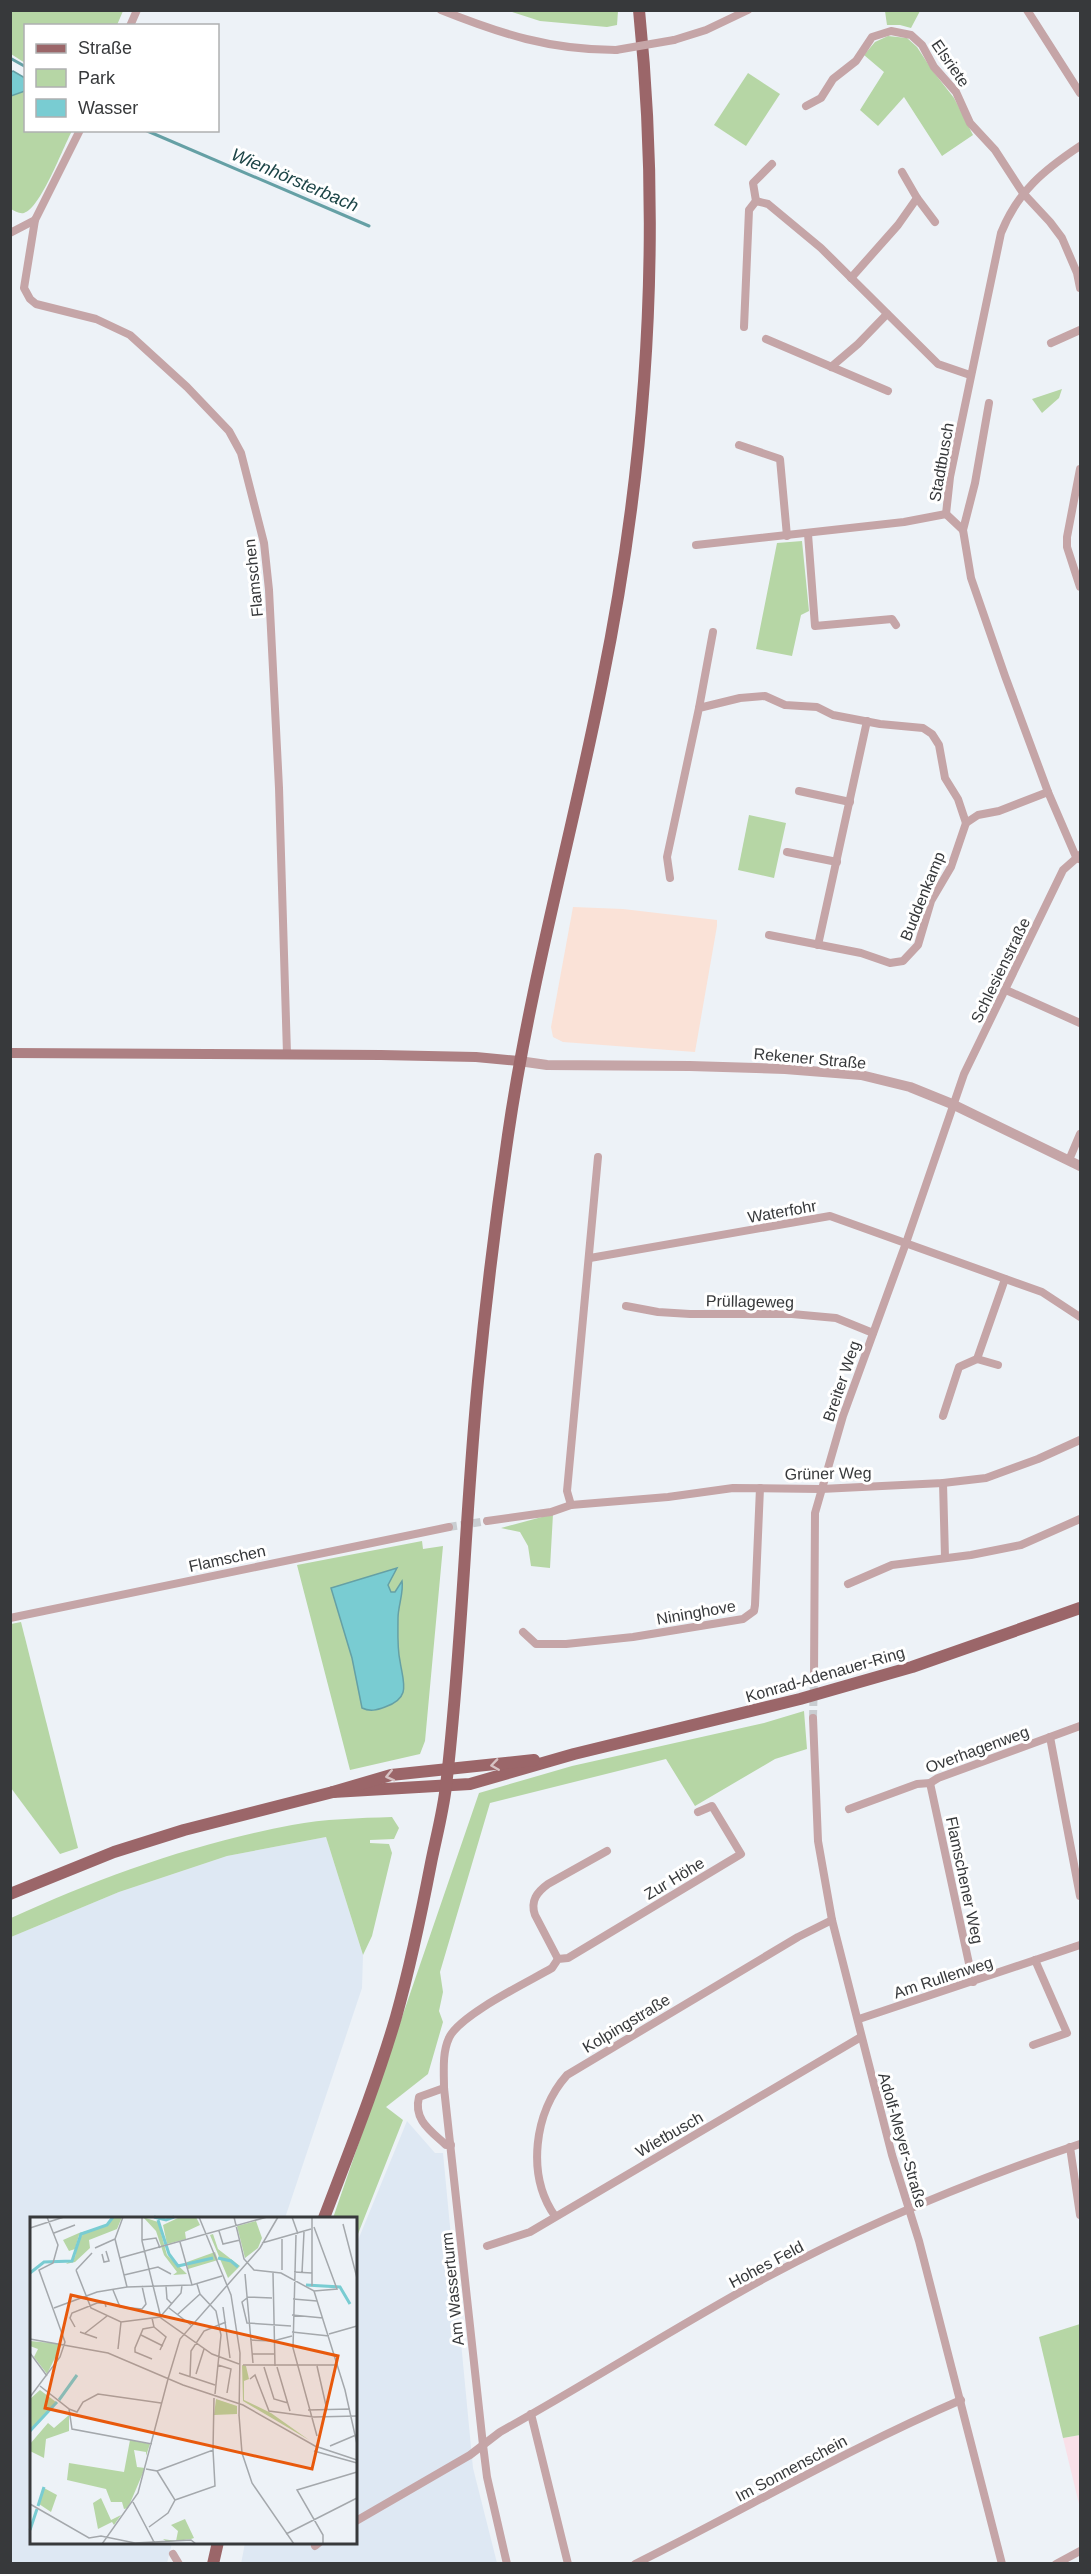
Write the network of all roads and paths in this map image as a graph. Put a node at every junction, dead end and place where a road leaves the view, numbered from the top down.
1 (137, 10) edge
2 (441, 10) edge
3 (639, 10) edge
4 (748, 10) edge
5 (1027, 10) edge
6 (131, 24) edge
7 (1080, 93) edge
8 (806, 106) dead end
9 (79, 132) edge
10 (1080, 146) edge
11 (772, 164) dead end
12 (902, 172) dead end
13 (1023, 193) junction
14 (917, 198) junction
15 (756, 201) junction
16 (35, 220) junction
17 (935, 222) dead end
18 (10, 233) edge
19 (851, 278) junction
20 (1080, 288) edge
21 (887, 314) junction
22 (744, 327) dead end
23 (1080, 330) edge
24 (766, 339) dead end
25 (1051, 343) dead end
26 (831, 367) junction
27 (970, 375) junction
28 (888, 392) dead end
29 (989, 403) dead end
30 (739, 445) dead end
31 (1080, 469) edge
32 (946, 514) junction
33 (963, 530) junction
34 (808, 534) junction
35 (787, 536) junction
36 (696, 545) dead end
37 (1080, 587) edge
38 (896, 625) dead end
39 (713, 632) dead end
40 (699, 708) junction
41 (867, 721) junction
42 (799, 791) dead end
43 (1048, 792) junction
44 (850, 802) junction
45 (966, 823) junction
46 (787, 852) dead end
47 (1079, 858) edge
48 (837, 862) junction
49 (670, 878) dead end
50 (769, 935) dead end
51 (818, 945) junction
52 (1006, 990) junction
53 (1080, 1023) edge
54 (10, 1053) edge
55 (287, 1054) junction
56 (519, 1061) junction
57 (952, 1104) junction
58 (1080, 1134) edge
59 (598, 1157) dead end
60 (1069, 1160) junction
61 (1080, 1166) edge
62 (906, 1244) junction
63 (590, 1258) junction
64 (1005, 1278) junction
65 (626, 1306) dead end
66 (1080, 1317) edge
67 (873, 1333) junction
68 (976, 1359) junction
69 (998, 1365) dead end
70 (942, 1416) dead end
71 (1080, 1440) edge
72 (944, 1483) junction
73 (760, 1488) junction
74 (821, 1489) junction
75 (571, 1504) junction
76 (1080, 1519) edge
77 (487, 1521) tunnel mouth
78 (449, 1527) tunnel mouth
79 (945, 1557) junction
80 (848, 1584) dead end
81 (1080, 1608) edge
82 (10, 1618) edge
83 (523, 1632) dead end
84 (814, 1678) tunnel mouth
85 (813, 1718) tunnel mouth
86 (1080, 1726) edge
87 (1050, 1737) junction
88 (574, 1754) junction
89 (447, 1768) junction
90 (930, 1783) junction
91 (446, 1785) junction
92 (333, 1792) junction
93 (849, 1809) dead end
94 (698, 1812) dead end
95 (607, 1851) dead end
96 (10, 1894) edge
97 (1080, 1896) edge
98 (832, 1920) junction
99 (1080, 1945) edge
100 (558, 1959) junction
101 (1035, 1960) junction
102 (973, 1982) junction
103 (859, 2019) junction
104 (861, 2037) junction
105 (1033, 2045) dead end
106 (444, 2088) junction
107 (450, 2131) joint
108 (1080, 2144) edge
109 (451, 2145) junction
110 (1070, 2147) junction
111 (907, 2208) junction
112 (1080, 2215) edge
113 (555, 2216) junction
114 (324, 2217) edge
115 (487, 2247) dead end
116 (961, 2400) junction
117 (531, 2414) junction
118 (483, 2445) junction
119 (357, 2520) edge
120 (218, 2544) edge
121 (1080, 2551) edge
122 (173, 2554) dead end
123 (180, 2564) edge
124 (213, 2564) edge
125 (507, 2564) edge
126 (568, 2564) edge
127 (635, 2564) edge
128 (1002, 2564) edge
129 (1056, 2564) edge

1 - 6 street
2 - 4 street, bridge
3 - 56 main road
5 - 7 street
8 - 13 street, Elsriete
9 - 16 street, Flamschen
10 - 13 street, Stadtbusch
11 - 15 street
12 - 14 street
13 - 20 street
13 - 27 street, Stadtbusch
14 - 17 street
14 - 19 street
15 - 19 street
15 - 22 street
16 - 18 street
16 - 55 street, Flamschen
19 - 21 street
21 - 26 street
21 - 27 street
23 - 25 street
24 - 26 street
26 - 28 street
27 - 32 street, Stadtbusch
29 - 33 street
30 - 35 street
31 - 37 street
32 - 33 street, Stadtbusch
32 - 34 street
33 - 43 street
34 - 35 street
34 - 38 street
35 - 36 street
39 - 40 street
40 - 41 street
40 - 49 street
41 - 44 street
41 - 45 street
42 - 44 street
43 - 45 street
43 - 47 street
44 - 48 street
45 - 51 street, Buddenkamp
46 - 48 street
47 - 52 street, Schlesienstraße
48 - 51 street
50 - 51 street, Buddenkamp
52 - 53 street
52 - 57 street, Schlesienstraße
54 - 55 main road
55 - 56 main road
56 - 57 street, Rekener Straße
56 - 89 main road
57 - 60 street, Rekener Straße
57 - 62 street, Breiter Weg
58 - 60 street
59 - 63 street
60 - 61 street, Rekener Straße
62 - 63 street, Waterfohr
62 - 64 street, Waterfohr
62 - 67 street, Breiter Weg
63 - 75 street
64 - 66 street, Waterfohr
64 - 68 street
65 - 67 street, Prüllageweg
67 - 74 street, Breiter Weg
68 - 69 street
68 - 70 street
71 - 72 street, Grüner Weg
72 - 74 street, Grüner Weg
72 - 79 street
73 - 74 street, Grüner Weg
73 - 75 street, Grüner Weg
73 - 83 street, Nininghove
74 - 84 street, Breiter Weg
75 - 77 street, Grüner Weg
76 - 79 street
78 - 82 street, Flamschen
79 - 80 street
81 - 88 main road, Konrad-Adenauer-Ring
85 - 98 street, Adolf-Meyer-Straße
86 - 87 street, Overhagenweg
87 - 90 street, Overhagenweg
87 - 97 street
88 -> 89 main road
88 - 91 main road
89 - 91 main road
89 -> 92 main road
90 - 93 street, Overhagenweg
90 - 102 street, Flamschener Weg
91 - 92 main road
91 - 114 main road
92 - 96 main road
94 - 100 street, Zur Höhe
95 - 100 street
98 - 103 street, Adolf-Meyer-Straße
98 - 113 street, Kolpingstraße
99 - 101 street, Am Rullenweg
100 - 106 street, Zur Höhe
101 - 102 street, Am Rullenweg
101 - 105 street
102 - 103 street, Am Rullenweg
103 - 104 street, Adolf-Meyer-Straße
104 - 111 street, Adolf-Meyer-Straße
104 - 113 street, Wietbusch
106 - 107 street, Zur Höhe
106 - 109 street
107 - 109 street, Am Wasserturm
108 - 110 street, Hohes Feld
109 - 118 street, Am Wasserturm
110 - 111 street, Hohes Feld
110 - 112 street
111 - 116 street, Adolf-Meyer-Straße
111 - 117 street, Hohes Feld
113 - 115 street, Wietbusch
116 - 127 street, Im Sonnenschein
116 - 128 street, Adolf-Meyer-Straße
117 - 118 street, Hohes Feld
117 - 126 street
118 - 119 street
118 - 125 street, Am Wasserturm
120 - 124 main road
121 - 129 street
122 - 123 street

